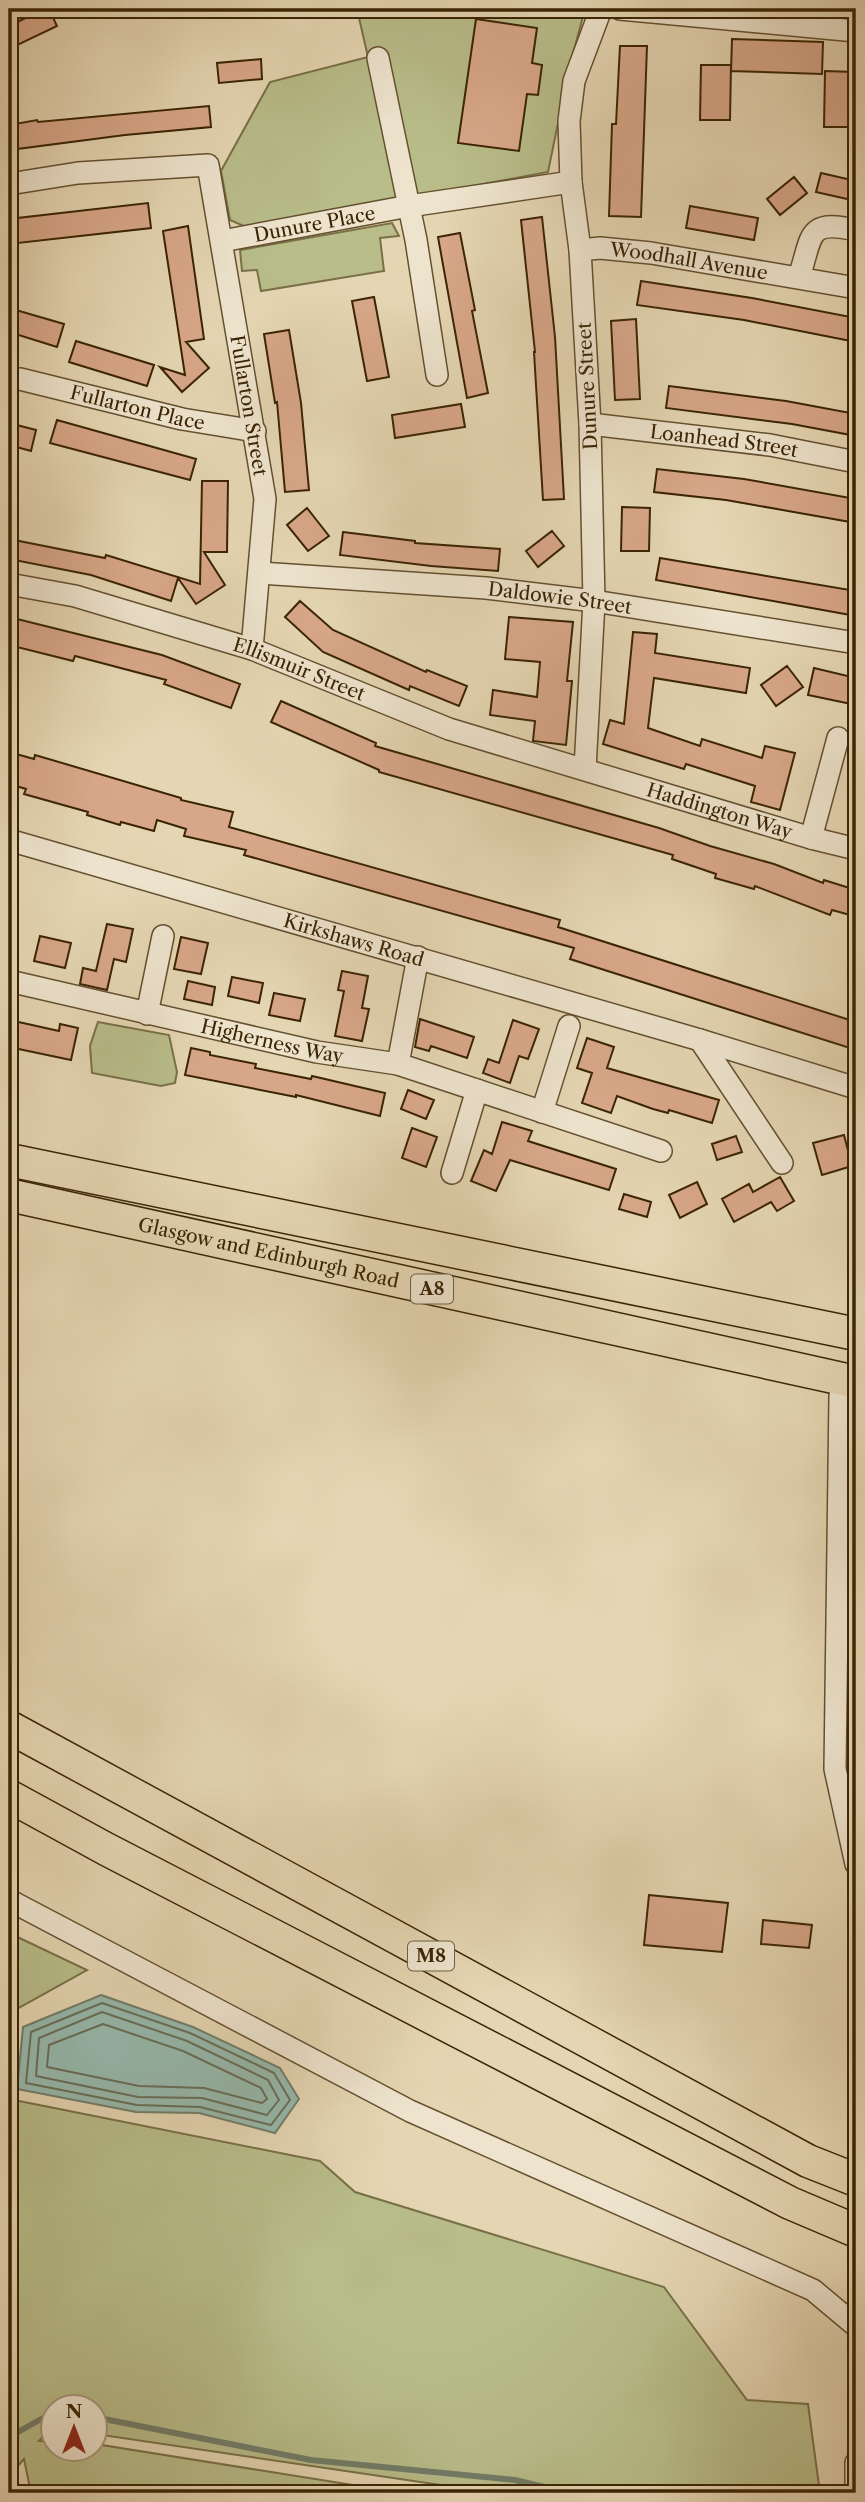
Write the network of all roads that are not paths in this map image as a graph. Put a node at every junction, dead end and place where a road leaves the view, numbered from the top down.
1 (601, 9) edge
2 (620, 9) edge
3 (856, 32) edge
4 (378, 58) dead end
5 (571, 182) junction
6 (9, 184) edge
7 (409, 206) junction
8 (856, 230) edge
9 (222, 241) junction
10 (580, 250) junction
11 (799, 277) junction
12 (856, 288) edge
13 (437, 375) dead end
14 (20, 379) dead end
15 (590, 424) junction
16 (255, 431) junction
17 (856, 462) edge
18 (260, 573) junction
19 (9, 584) edge
20 (594, 601) junction
21 (856, 643) edge
22 (252, 649) junction
23 (838, 738) dead end
24 (585, 769) junction
25 (810, 838) junction
26 (9, 840) edge
27 (856, 849) edge
28 (163, 936) dead end
29 (418, 957) junction
30 (9, 981) edge
31 (147, 1014) junction
32 (569, 1026) dead end
33 (700, 1040) junction
34 (398, 1064) junction
35 (856, 1088) edge
36 (477, 1090) junction
37 (542, 1112) junction
38 (661, 1151) dead end
39 (9, 1160) edge
40 (782, 1163) dead end
41 (452, 1173) dead end
42 (9, 1195) edge
43 (856, 1334) edge
44 (850, 1380) edge
45 (9, 1727) edge
46 (9, 1796) edge
47 (856, 1864) edge
48 (9, 1900) edge
49 (856, 2180) edge
50 (856, 2231) edge
51 (856, 2326) edge
52 (856, 2463) edge
53 (856, 2490) edge

1 - 5 street, Dunure Street
2 - 3 street
4 - 7 street
5 - 7 street, Dunure Place
5 - 10 street, Dunure Street
6 - 9 street, Fullarton Street
7 - 9 street, Dunure Place
7 - 13 street
8 - 11 street
9 - 16 street, Fullarton Street
10 - 11 street, Woodhall Avenue
10 - 15 street, Dunure Street
11 - 12 street, Woodhall Avenue
14 - 16 street, Fullarton Place
15 - 17 street, Loanhead Street
15 - 20 street, Dunure Street
16 - 18 street, Fullarton Street
18 - 20 street, Daldowie Street
18 - 22 street, Fullarton Street
19 - 22 street, Ellismuir Street
20 - 21 street, Daldowie Street
20 - 24 street, Dunure Street
22 - 24 street, Ellismuir Street
23 - 25 street
24 - 25 street, Haddington Way
25 - 27 street, Haddington Way
26 - 29 street, Kirkshaws Road
28 - 31 street
29 - 33 street, Kirkshaws Road
29 - 34 street
30 - 31 street, Higherness Way
31 - 34 street, Higherness Way
32 - 37 street
33 - 35 street, Kirkshaws Road
33 - 40 street
34 - 36 street, Higherness Way
36 - 37 street, Higherness Way
36 - 41 street
37 - 38 street, Higherness Way
39 - 43 highway, Glasgow and Edinburgh Road / A8
42 - 44 highway, Glasgow and Edinburgh Road / A8
44 - 47 street
45 - 49 highway, M8
46 - 50 highway
48 - 51 street
52 - 53 street

